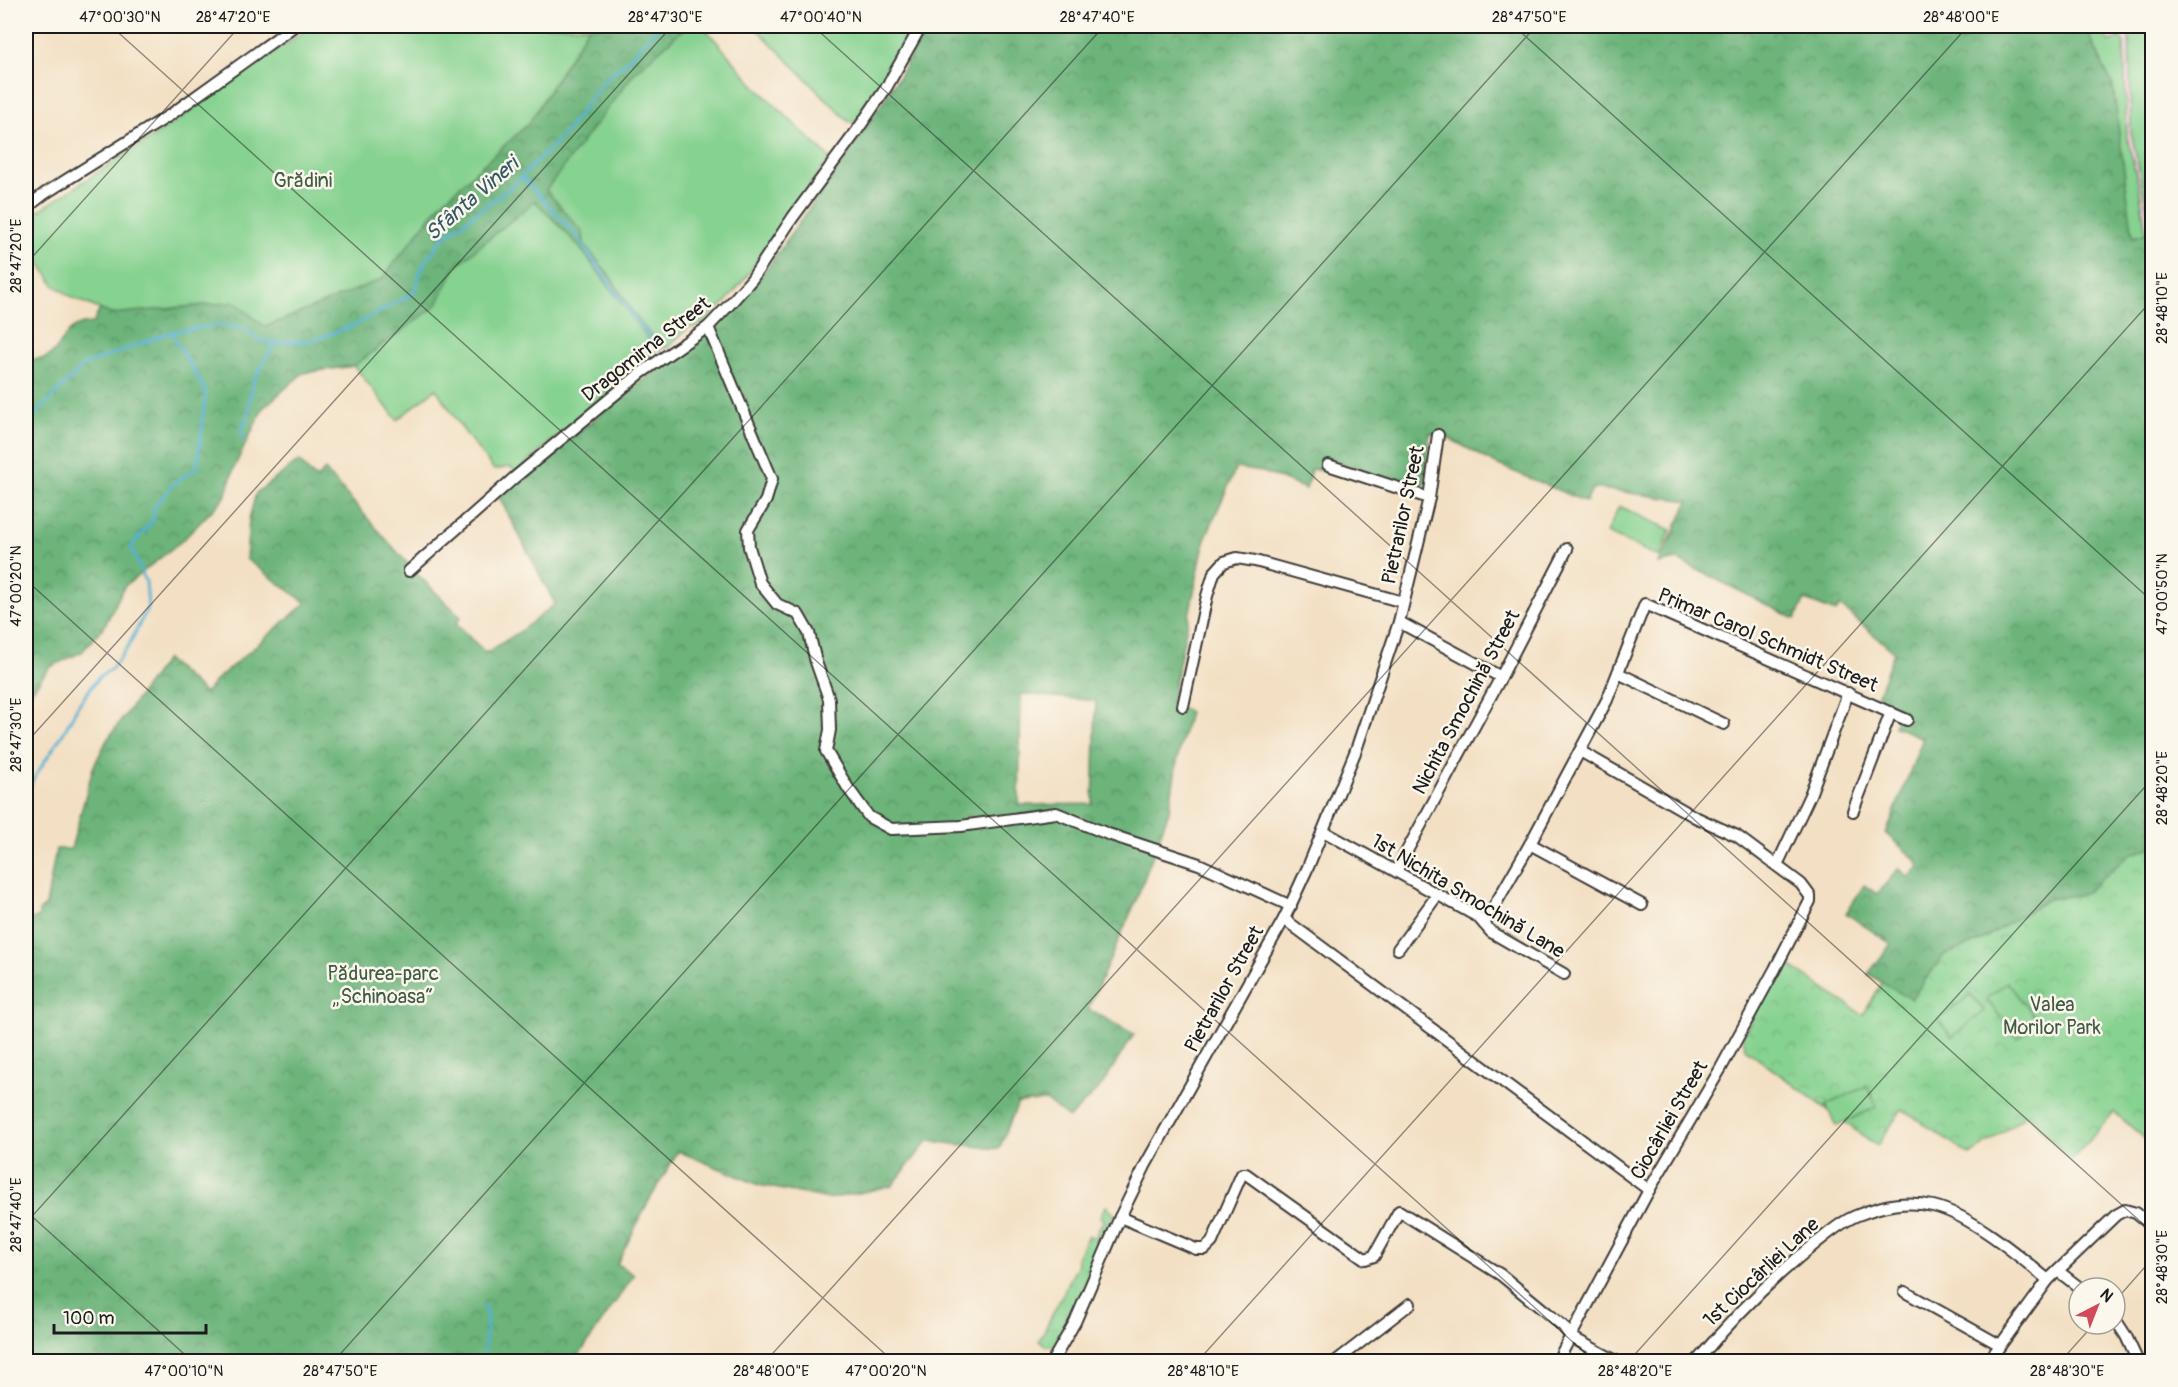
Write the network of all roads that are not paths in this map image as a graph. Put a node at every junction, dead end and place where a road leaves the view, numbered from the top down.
1 (294, 26) edge
2 (921, 26) edge
3 (26, 208) edge
4 (708, 327) junction
5 (1438, 435) dead end
6 (1328, 465) dead end
7 (1430, 498) junction
8 (1567, 549) dead end
9 (409, 571) dead end
10 (1403, 602) junction
11 (1399, 622) junction
12 (1618, 673) junction
13 (1501, 677) junction
14 (1848, 693) junction
15 (1183, 706) dead end
16 (1892, 712) junction
17 (1907, 720) dead end
18 (1724, 724) dead end
19 (1580, 751) junction
20 (1853, 811) dead end
21 (1323, 831) junction
22 (1530, 844) junction
23 (1777, 865) junction
24 (1396, 871) junction
25 (1438, 894) junction
26 (1642, 905) dead end
27 (1291, 906) junction
28 (1284, 919) junction
29 (1484, 924) junction
30 (1398, 949) dead end
31 (1564, 974) dead end
32 (1649, 1190) junction
33 (1120, 1217) junction
34 (2152, 1226) edge
35 (2058, 1271) junction
36 (2067, 1278) edge
37 (2048, 1280) junction
38 (1905, 1292) dead end
39 (1410, 1304) dead end
40 (2126, 1336) edge
41 (1571, 1337) junction
42 (2000, 1345) junction
43 (1052, 1362) edge
44 (1335, 1362) edge
45 (1557, 1362) edge
46 (1618, 1362) edge
47 (1696, 1362) edge
48 (1988, 1362) edge
49 (2138, 1362) edge

1 - 3 street
2 - 4 street, Dragomirna Street
4 - 9 street, Dragomirna Street
4 - 27 street
5 - 7 street, Pietrarilor Street
6 - 7 street
7 - 10 street, Pietrarilor Street
8 - 13 street, Nichita Smochină Street
10 - 11 street, Pietrarilor Street
10 - 15 street, Pietrarilor Street
11 - 13 street
11 - 21 street, Pietrarilor Street
12 - 14 street, Primar Carol Schmidt Street
12 - 18 street
12 - 19 street, Primar Carol Schmidt Street
13 - 24 street, Nichita Smochină Street
14 - 16 street, Primar Carol Schmidt Street
14 - 23 street
16 - 17 street, Primar Carol Schmidt Street
16 - 20 street
19 - 22 street, Primar Carol Schmidt Street
19 - 23 street
21 - 24 street, 1st Nichita Smochină Lane
21 - 27 street, Pietrarilor Street
22 - 26 street
22 - 29 street, Primar Carol Schmidt Street
23 - 32 street, Ciocârliei Street
24 - 25 street, 1st Nichita Smochină Lane
25 - 29 street, 1st Nichita Smochină Lane
25 - 30 street
27 - 28 street, Pietrarilor Street
28 - 32 street
28 - 33 street, Pietrarilor Street
29 - 31 street, 1st Nichita Smochină Lane
32 - 41 street, Ciocârliei Street
33 - 41 street
33 - 43 street, Pietrarilor Street
34 - 35 street
35 - 36 street
35 - 37 street
37 - 42 street
37 - 47 street, 1st Ciocârliei Lane
38 - 42 street
39 - 44 street
40 - 49 street
41 - 45 street, Ciocârliei Street
41 - 46 street
42 - 48 street

